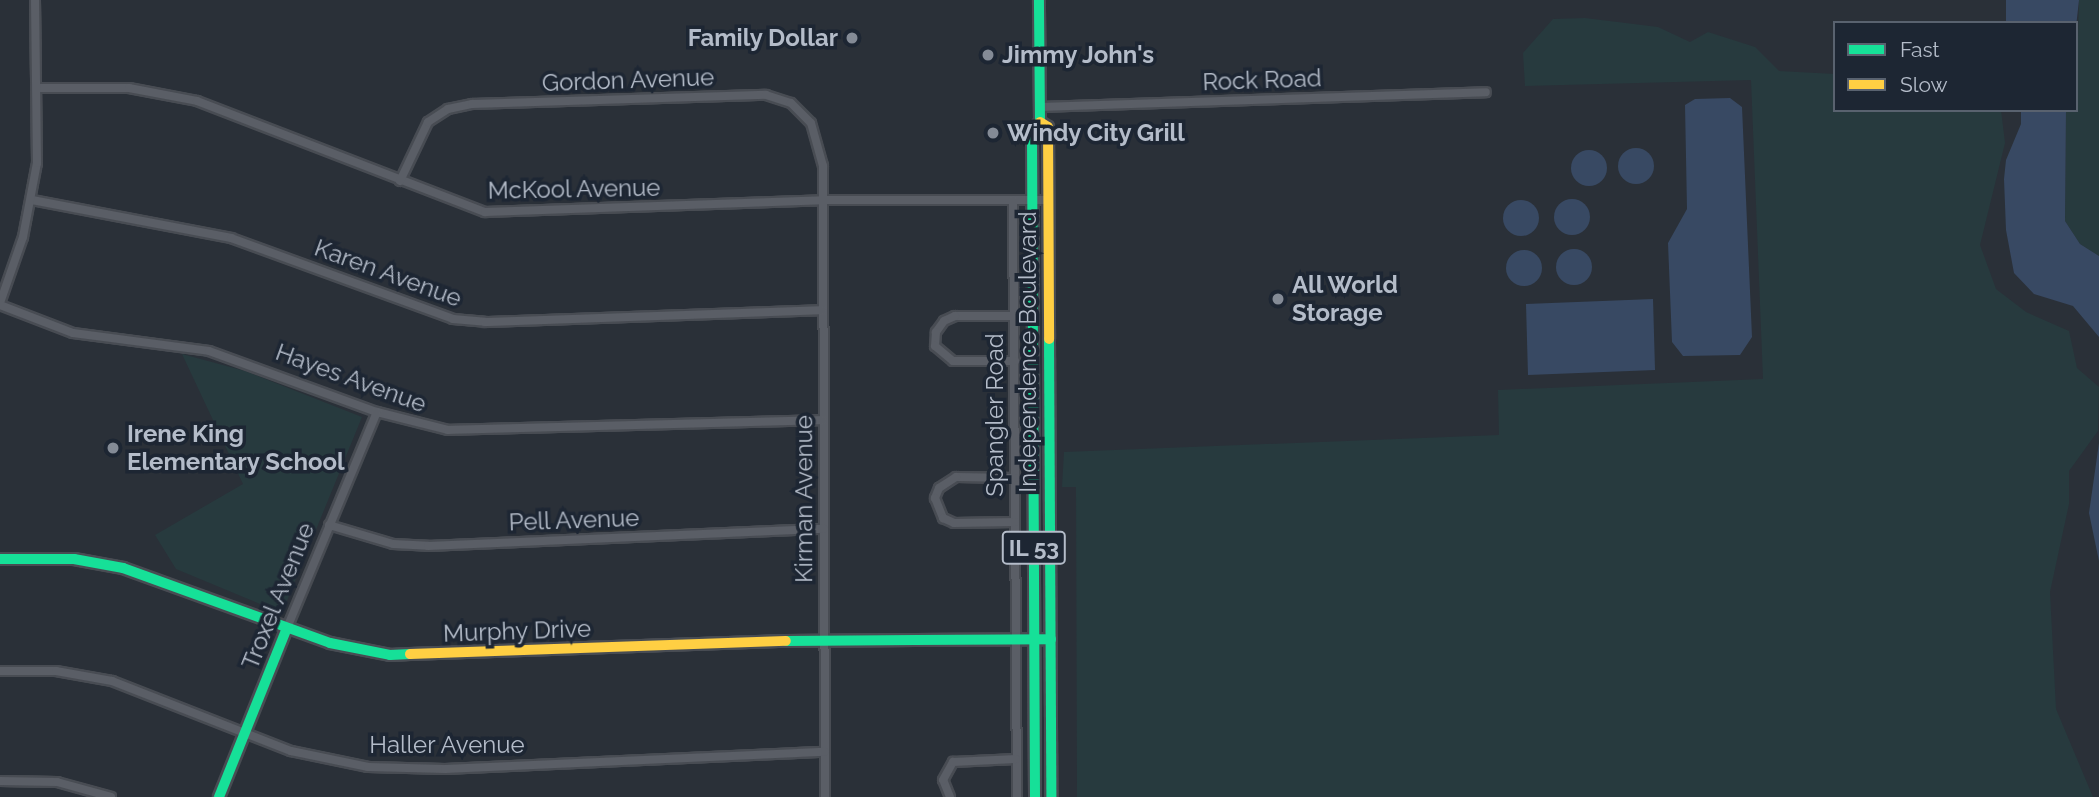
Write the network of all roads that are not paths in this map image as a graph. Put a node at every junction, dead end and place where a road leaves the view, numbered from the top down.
1 (35, 0) edge
2 (1039, 0) edge
3 (37, 88) junction
4 (1486, 92) dead end
5 (1040, 107) junction
6 (1040, 122) junction
7 (400, 181) junction
8 (32, 200) junction
9 (823, 200) junction
10 (1013, 200) junction
11 (1032, 200) junction
12 (1049, 200) junction
13 (0, 304) edge
14 (822, 310) junction
15 (1014, 316) junction
16 (1014, 361) junction
17 (377, 412) junction
18 (823, 420) junction
19 (1015, 478) junction
20 (1015, 522) junction
21 (329, 525) junction
22 (824, 529) junction
23 (0, 559) edge
24 (287, 628) junction
25 (1015, 639) junction
26 (1034, 639) junction
27 (1051, 639) junction
28 (824, 640) junction
29 (0, 671) edge
30 (246, 733) junction
31 (825, 752) junction
32 (1016, 759) junction
33 (0, 781) edge
34 (111, 797) edge
35 (219, 797) edge
36 (825, 797) edge
37 (950, 797) edge
38 (1017, 797) edge
39 (1035, 797) edge
40 (1051, 797) edge

1 - 3 street
2 - 5 main road, Independence Boulevard / IL 53
3 - 7 street, McKool Avenue
3 - 8 street
4 - 5 street, Rock Road
5 - 6 main road, Independence Boulevard / IL 53
6 - 11 main road, Independence Boulevard / IL 53
6 - 12 main road, Independence Boulevard / IL 53
7 - 9 street, McKool Avenue
7 - 9 street, Gordon Avenue
8 - 13 street
8 - 14 street, Karen Avenue
9 - 10 street, McKool Avenue
9 - 14 street, Kirman Avenue
10 - 11 street, McKool Avenue
10 - 15 street, Spangler Road
11 - 12 street, McKool Avenue
11 - 26 main road, Independence Boulevard / IL 53
12 - 27 main road, Independence Boulevard / IL 53
13 - 17 street, Hayes Avenue
14 - 18 street, Kirman Avenue
15 - 16 street, Spangler Road
15 - 16 street
16 - 19 street, Spangler Road
17 - 18 street, Hayes Avenue
17 - 21 street, Troxel Avenue
18 - 22 street, Kirman Avenue
19 - 20 street, Spangler Road
19 - 20 street
20 - 25 street, Spangler Road
21 - 22 street, Pell Avenue
21 - 24 street, Troxel Avenue
22 - 28 street, Kirman Avenue
23 - 24 main road, Murphy Drive
24 - 28 main road, Murphy Drive
24 - 30 main road, Troxel Avenue
25 - 26 main road, Murphy Drive
25 - 28 main road, Murphy Drive
25 - 32 street, Spangler Road
26 - 27 main road, Murphy Drive
26 - 39 main road, Independence Boulevard / IL 53
27 - 40 main road, Independence Boulevard / IL 53
28 - 31 street, Kirman Avenue
29 - 30 street, Haller Avenue
30 - 31 street, Haller Avenue
30 - 35 main road, Troxel Avenue
31 - 36 street, Kirman Avenue
32 - 37 street
32 - 38 street, Spangler Road
33 - 34 street

